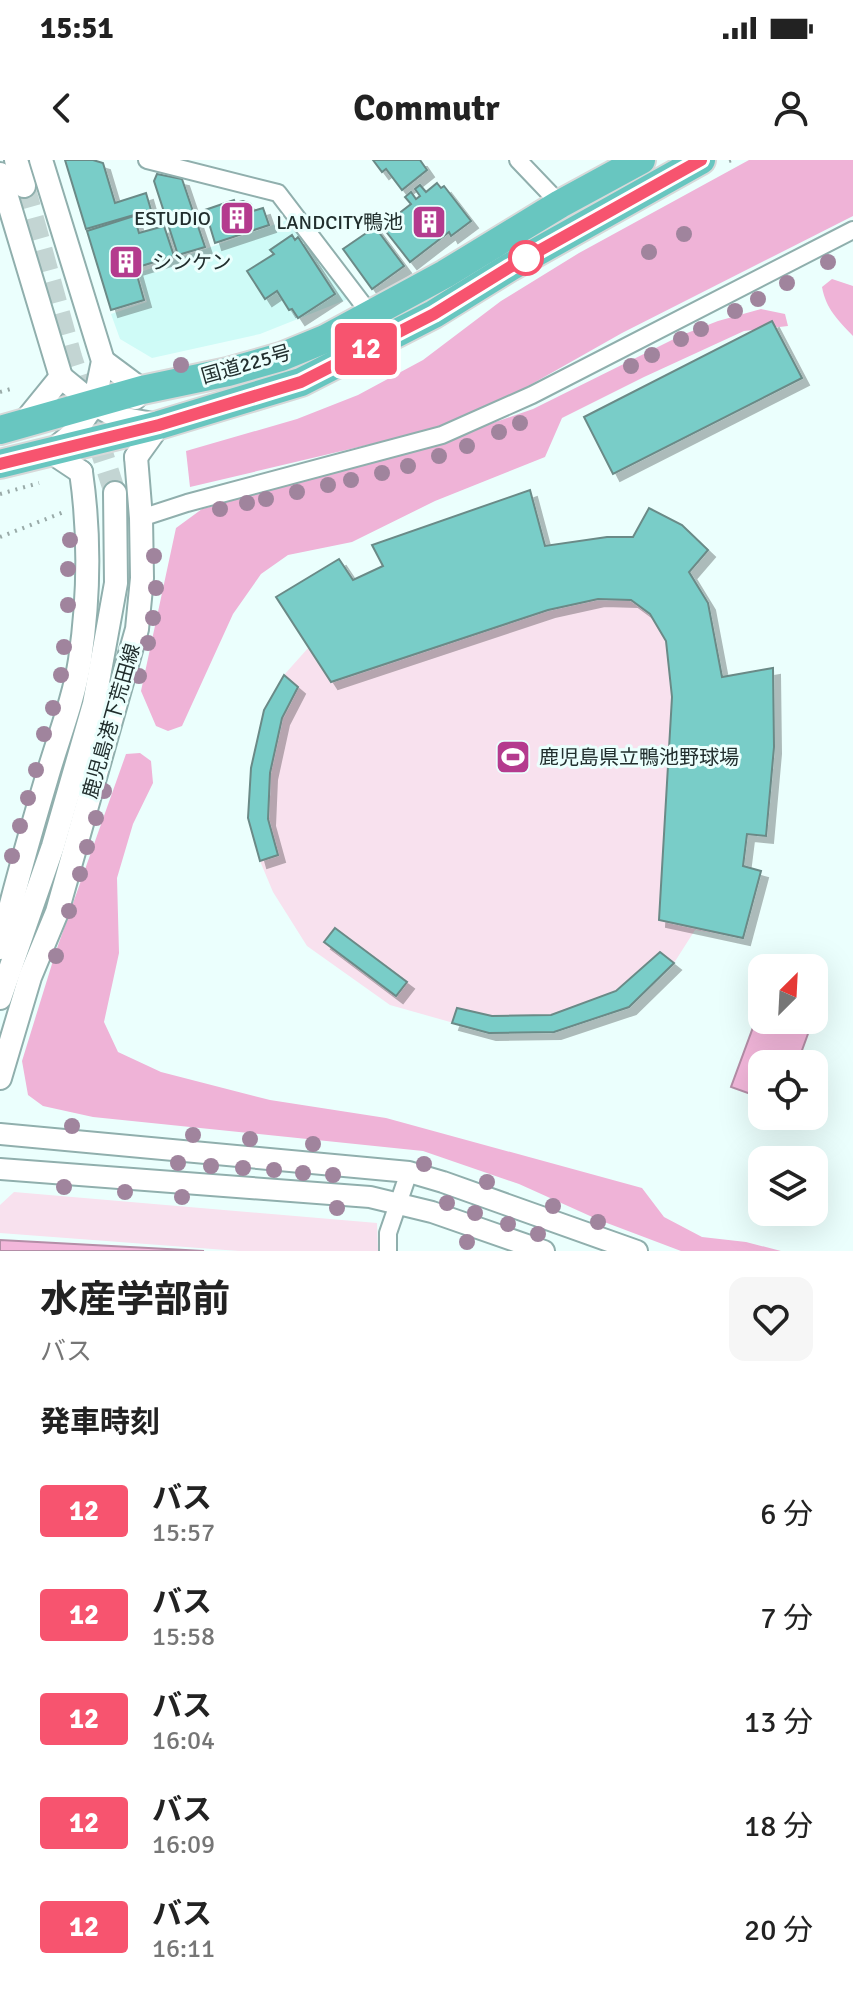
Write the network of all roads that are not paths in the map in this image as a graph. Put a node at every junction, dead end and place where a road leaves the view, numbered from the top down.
1 (16, 160) edge
2 (41, 160) edge
3 (147, 160) edge
4 (518, 160) edge
5 (641, 160) edge
6 (721, 160) edge
7 (0, 174) edge
8 (24, 186) tunnel mouth
9 (560, 204) junction
10 (853, 230) edge
11 (371, 315) junction
12 (103, 361) junction
13 (61, 377) junction
14 (142, 390) junction
15 (94, 404) junction
16 (159, 425) junction
17 (11, 428) edge
18 (111, 428) junction
19 (75, 432) junction
20 (51, 452) junction
21 (136, 457) junction
22 (0, 464) edge
23 (81, 472) junction
24 (115, 493) tunnel mouth
25 (141, 518) junction
26 (53, 846) junction
27 (0, 948) edge
28 (30, 977) junction
29 (0, 998) edge
30 (0, 1078) edge
31 (0, 1134) edge
32 (0, 1169) edge
33 (409, 1172) junction
34 (399, 1203) junction
35 (388, 1251) edge
36 (544, 1251) edge
37 (637, 1251) edge

1 - 8 main road
2 - 12 main road
3 - 11 street
4 - 9 street
5 - 9 highway, 国道225号
6 - 16 highway, 国道225号
7 - 13 main road
9 - 11 highway, 国道225号
10 - 25 street
11 - 14 highway, 国道225号
12 - 14 main road
12 - 15 main road
13 - 15 main road
13 - 17 main road
14 - 15 highway, 国道225号
14 - 18 main road
15 - 17 highway, 国道225号
15 - 18 main road
15 - 19 main road
16 - 18 highway, 国道225号
16 - 21 main road
17 - 19 main road
18 - 19 main road
18 - 20 highway, 国道225号
18 - 21 main road
18 - 23 main road
19 - 20 main road
20 - 22 highway, 国道225号
20 - 23 main road
21 - 25 main road, 鹿児島港下荒田線
23 - 27 main road
24 - 26 main road, 鹿児島港下荒田線
25 - 28 main road, 鹿児島港下荒田線
26 - 28 main road, 鹿児島港下荒田線
26 - 29 main road, 鹿児島港下荒田線
28 - 30 main road, 鹿児島港下荒田線
31 - 33 street
32 - 34 street
33 - 34 street
33 - 37 street
34 - 35 street
34 - 36 street

